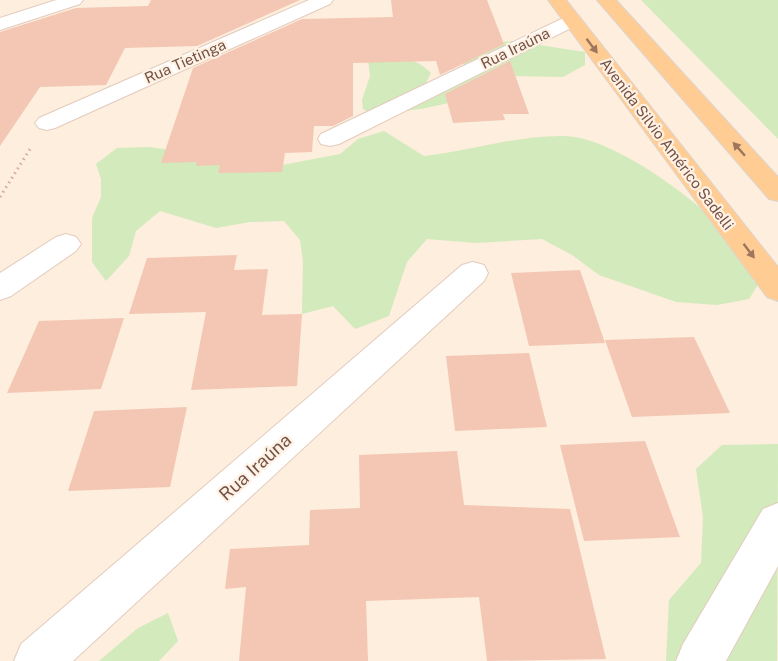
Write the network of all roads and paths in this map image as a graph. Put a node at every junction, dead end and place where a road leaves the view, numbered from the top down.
1 (74, 0) edge
2 (324, 0) edge
3 (557, 0) edge
4 (606, 0) edge
5 (572, 20) junction
6 (0, 24) edge
7 (47, 123) joint
8 (330, 139) dead end
9 (778, 193) edge
10 (0, 197) edge
11 (66, 244) dead end
12 (473, 273) dead end
13 (0, 288) edge
14 (778, 289) edge
15 (778, 524) edge
16 (38, 661) edge
17 (700, 661) edge

1 - 6 street
2 - 7 street, Rua Tietinga
3 - 5 main road, Avenida Silvio Américo Sadelli
9 -> 4 main road
5 - 8 street, Rua Iraúna
5 -> 14 main road, Avenida Silvio Américo Sadelli
7 - 10 path
11 - 13 street
12 - 16 street, Rua Iraúna
15 - 17 street

